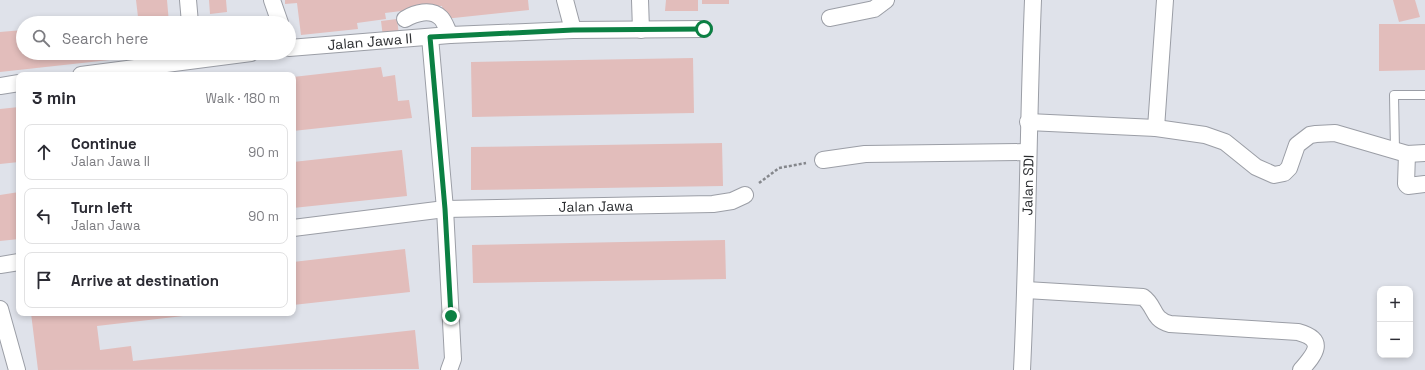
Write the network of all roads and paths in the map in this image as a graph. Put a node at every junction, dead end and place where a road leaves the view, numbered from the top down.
1 (188, 0) edge
2 (272, 0) edge
3 (565, 0) edge
4 (640, 0) edge
5 (886, 0) edge
6 (1032, 0) edge
7 (1166, 0) edge
8 (189, 16) edge
9 (278, 16) edge
10 (830, 18) dead end
11 (405, 19) dead end
12 (704, 29) dead end
13 (573, 30) junction
14 (641, 30) junction
15 (450, 35) junction
16 (430, 37) junction
17 (296, 47) edge
18 (170, 60) edge
19 (99, 72) edge
20 (16, 83) edge
21 (0, 86) edge
22 (1425, 95) edge
23 (1028, 122) junction
24 (1156, 128) junction
25 (1028, 152) junction
26 (1401, 152) junction
27 (1425, 153) edge
28 (823, 160) joint
29 (1425, 184) edge
30 (745, 195) joint
31 (445, 209) junction
32 (296, 228) edge
33 (16, 262) edge
34 (0, 265) edge
35 (1026, 290) junction
36 (0, 309) edge
37 (17, 370) edge
38 (448, 370) edge
39 (1022, 370) edge
40 (1301, 370) edge

1 - 8 street
2 - 9 street
3 - 13 street
4 - 14 street
5 - 10 street
6 - 23 street, Jalan SDI
7 - 24 street
11 - 15 street, Jalan Jawa II
12 - 14 street, Jalan Jawa II
13 - 14 street, Jalan Jawa II
13 - 15 street, Jalan Jawa II
15 - 16 street, Jalan Jawa II
16 - 17 street, Jalan Jawa II
16 - 31 street
18 - 19 street
20 - 21 street
22 - 26 lane
23 - 24 street
23 - 25 street, Jalan SDI
24 - 26 street
25 - 28 street
25 - 35 street, Jalan SDI
26 - 27 street
26 - 29 street
28 - 30 path
30 - 31 street, Jalan Jawa
31 - 32 street, Jalan Jawa
31 - 38 street
33 - 34 street
35 - 39 street, Jalan SDI
35 - 40 street
36 - 37 street

